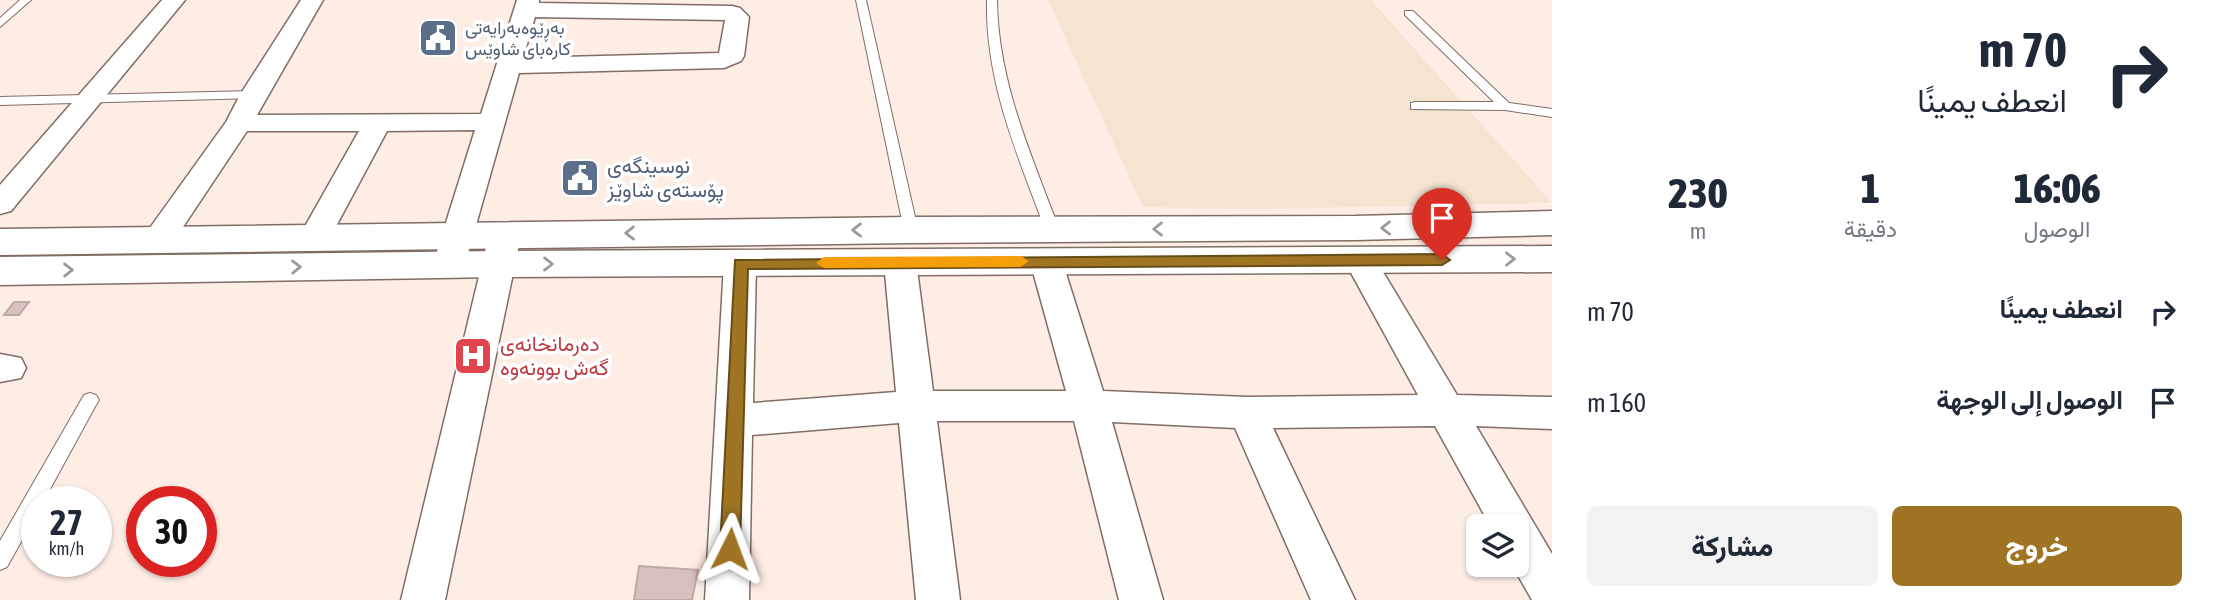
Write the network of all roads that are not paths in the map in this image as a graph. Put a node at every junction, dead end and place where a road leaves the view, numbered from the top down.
1 (26, 0) edge
2 (174, 0) edge
3 (312, 0) edge
4 (861, 0) edge
5 (992, 0) edge
6 (527, 5) edge
7 (737, 7) edge
8 (1409, 13) dead end
9 (0, 24) edge
10 (510, 66) junction
11 (253, 95) junction
12 (0, 101) edge
13 (89, 101) junction
14 (1415, 106) dead end
15 (1504, 106) junction
16 (1552, 113) edge
17 (378, 122) junction
18 (493, 122) junction
19 (239, 123) junction
20 (0, 204) edge
21 (1552, 223) edge
22 (315, 237) junction
23 (158, 240) junction
24 (0, 242) edge
25 (1049, 245) junction
26 (905, 246) junction
27 (502, 249) junction
28 (454, 250) junction
29 (1552, 258) edge
30 (1360, 260) junction
31 (740, 264) junction
32 (0, 271) edge
33 (90, 400) dead end
34 (915, 406) junction
35 (1089, 406) junction
36 (1446, 410) junction
37 (1247, 413) junction
38 (1552, 413) edge
39 (736, 420) junction
40 (1506, 514) edge
41 (1529, 555) edge
42 (0, 560) edge
43 (1552, 594) edge
44 (423, 600) edge
45 (727, 600) edge
46 (939, 600) edge
47 (1140, 600) edge
48 (1333, 600) edge

1 - 9 lane
2 - 13 street
3 - 11 street
4 - 26 lane
5 - 25 lane
6 - 7 street
6 - 10 street
7 - 10 street
8 - 15 lane
10 - 18 street
11 - 13 lane
11 - 19 street
12 - 13 lane
13 - 20 street
14 - 15 lane
15 - 16 lane
17 - 18 street
17 - 19 street
17 - 22 street
18 - 28 street
19 - 23 street
21 -> 25 street
22 - 23 street
22 - 28 street
23 - 24 street
25 - 26 street
25 - 30 street
25 - 35 street
26 -> 27 street
26 - 31 street
26 - 34 street
27 - 28 street
27 -> 31 street
27 - 44 street
32 -> 28 street
30 -> 29 street
30 - 36 street
31 - 39 street
33 - 42 lane
34 - 35 street
34 - 39 street
34 - 46 street
35 - 37 street
35 - 47 street
36 - 37 street
36 - 38 street
36 - 40 street
37 - 48 street
39 - 45 street
41 - 43 street

